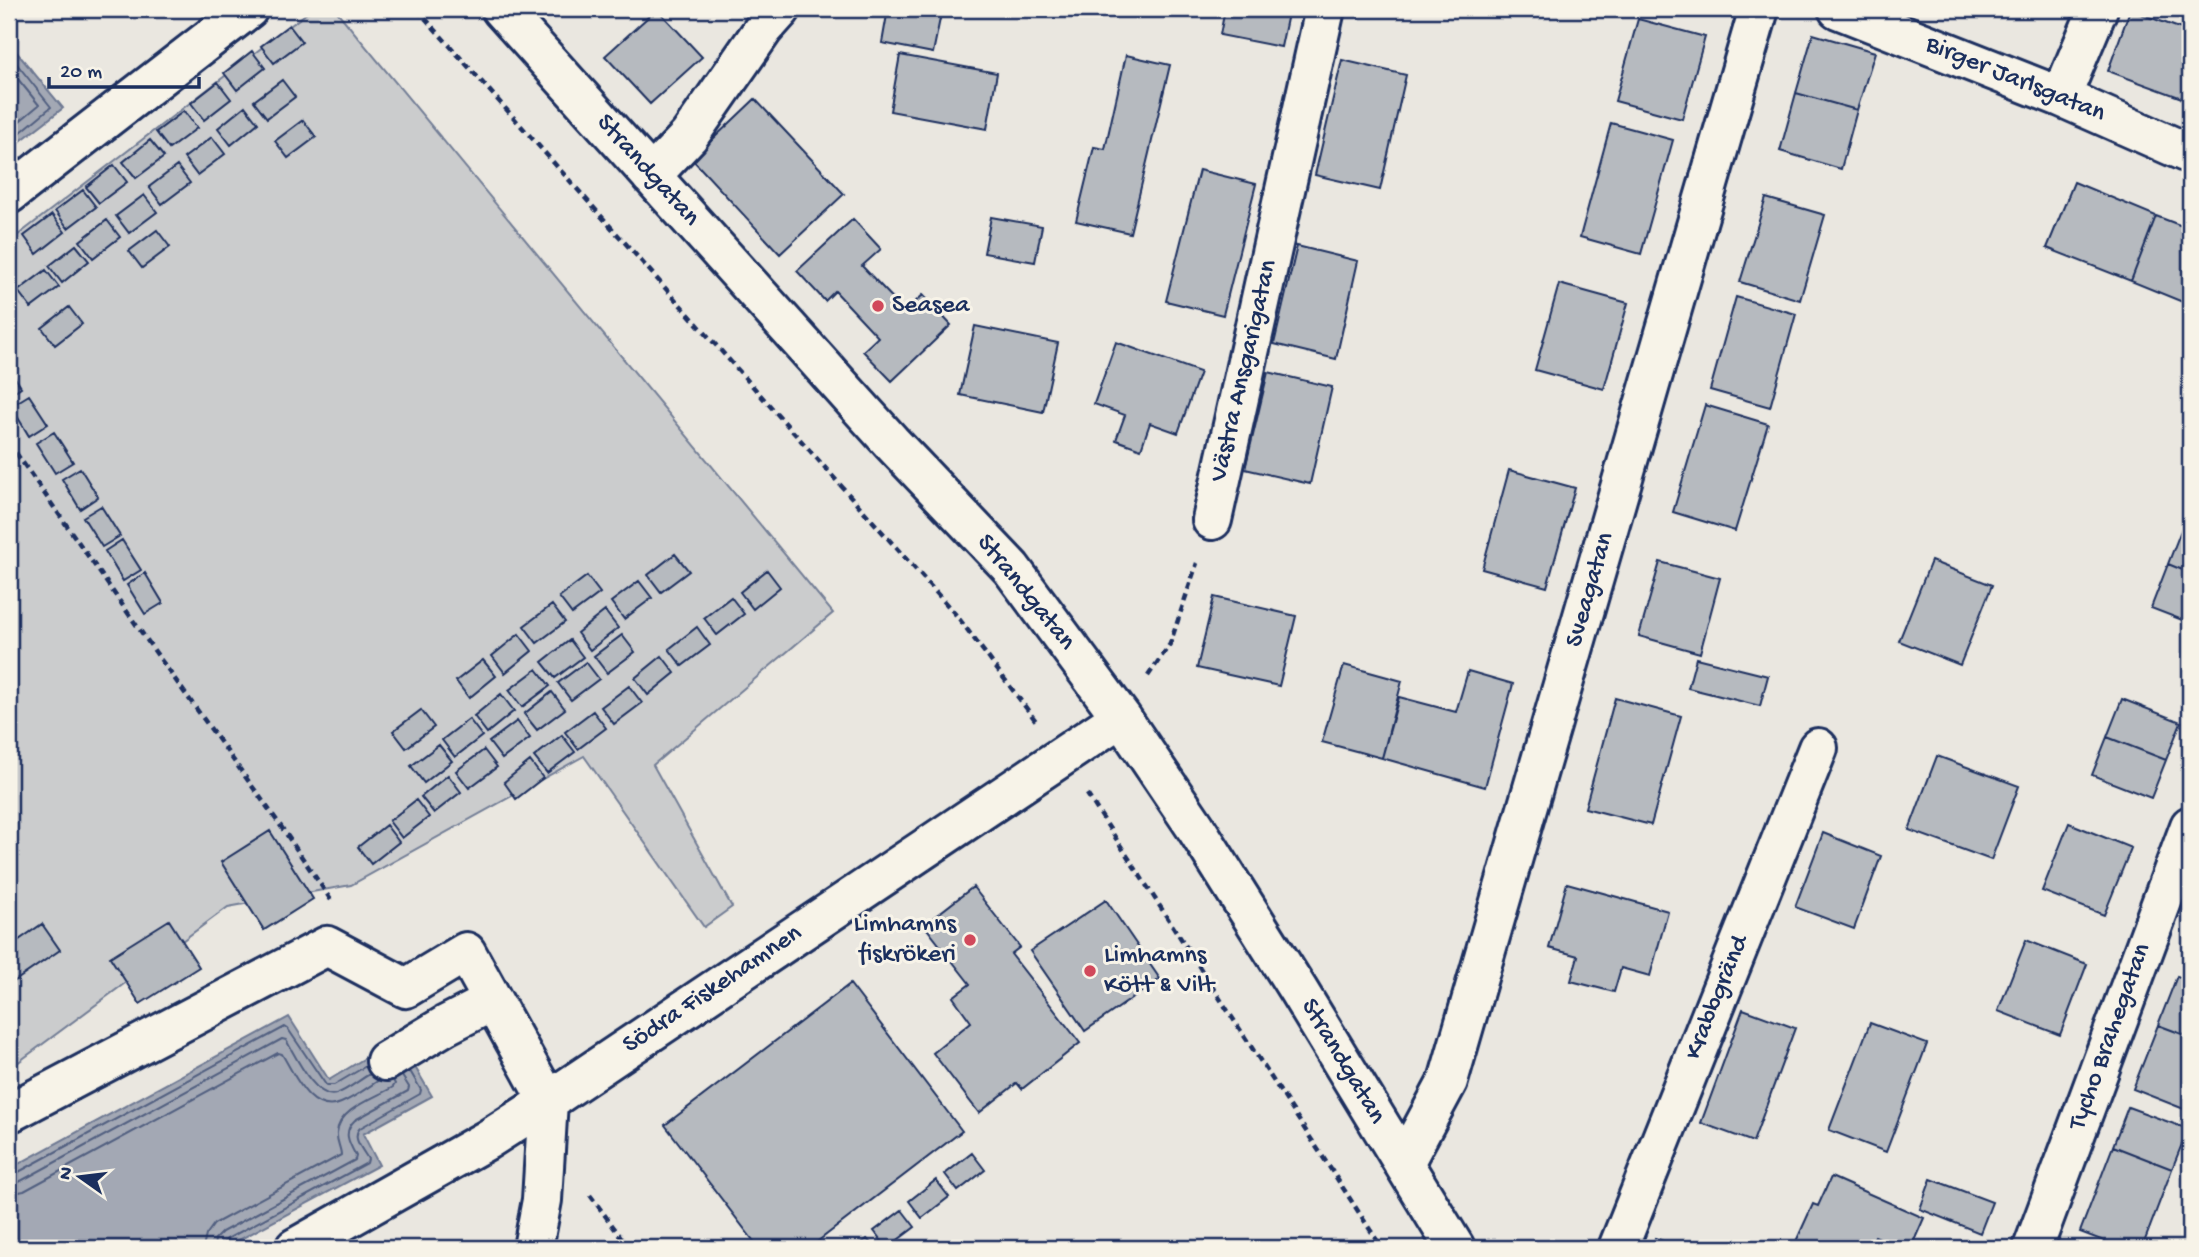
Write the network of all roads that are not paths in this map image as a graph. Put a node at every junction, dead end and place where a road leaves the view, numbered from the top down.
1 (248, 9) edge
2 (500, 9) edge
3 (781, 9) edge
4 (1325, 9) edge
5 (1759, 9) edge
6 (1838, 9) edge
7 (2098, 9) edge
8 (2061, 97) junction
9 (2190, 154) edge
10 (651, 176) junction
11 (9, 194) edge
12 (1212, 520) road end
13 (1121, 718) junction
14 (1818, 748) dead end
15 (2190, 826) edge
16 (493, 1001) junction
17 (386, 1061) dead end
18 (548, 1101) junction
19 (9, 1109) edge
20 (1404, 1163) junction
21 (295, 1248) edge
22 (533, 1248) edge
23 (1455, 1248) edge
24 (1618, 1248) edge
25 (2033, 1248) edge

1 - 11 street
2 - 10 street, Strandgatan
3 - 10 street
4 - 12 street, Västra Ansgarigatan
5 - 20 street, Sveagatan
6 - 8 street, Birger Jarlsgatan
7 - 8 street
8 - 9 street, Birger Jarlsgatan
10 - 13 street, Strandgatan
13 - 18 street, Södra Fiskehamnen
13 - 20 street, Strandgatan
14 - 24 street, Krabbgränd
15 - 25 street, Tycho Brahegatan
16 - 17 street
16 - 18 street
16 - 19 street
18 - 21 street, Södra Fiskehamnen
18 - 22 street
20 - 23 street, Strandgatan

